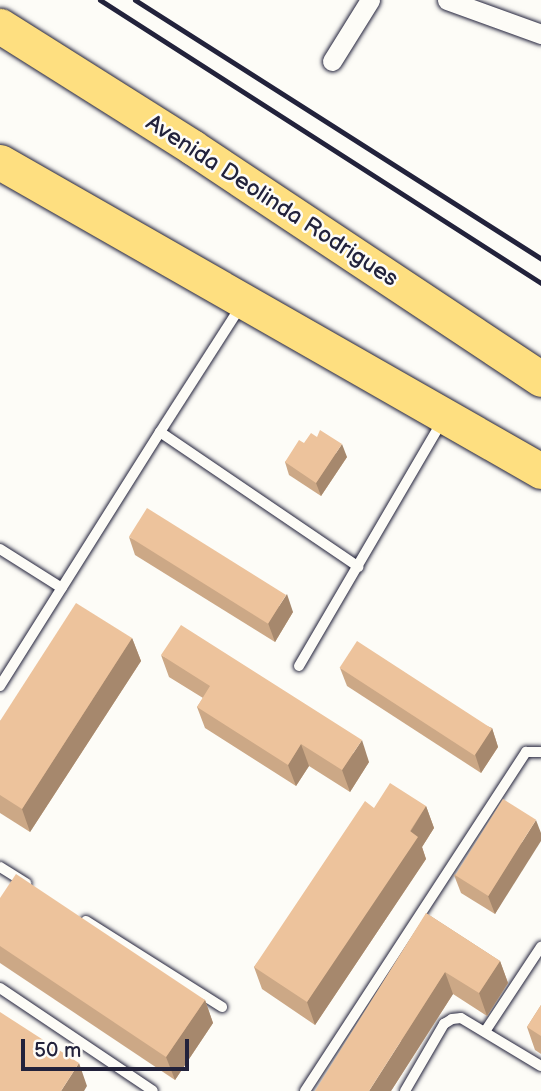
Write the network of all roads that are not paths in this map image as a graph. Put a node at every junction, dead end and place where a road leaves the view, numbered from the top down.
1 (370, 0) edge
2 (447, 0) edge
3 (0, 26) edge
4 (541, 34) edge
5 (332, 61) dead end
6 (0, 162) edge
7 (245, 299) junction
8 (541, 379) edge
9 (445, 417) junction
10 (160, 432) junction
11 (541, 471) edge
12 (0, 549) edge
13 (359, 566) junction
14 (62, 588) junction
15 (299, 666) dead end
16 (0, 687) edge
17 (541, 751) edge
18 (0, 867) edge
19 (35, 889) edge
20 (70, 911) edge
21 (541, 947) edge
22 (0, 988) edge
23 (222, 1007) dead end
24 (485, 1030) junction
25 (541, 1066) edge
26 (153, 1091) edge
27 (305, 1091) edge
28 (405, 1091) edge

1 - 5 street
2 - 4 street
3 - 8 highway, Avenida Deolinda Rodrigues
6 - 7 highway
7 - 9 highway
7 - 10 lane
9 - 11 highway
9 - 13 lane
10 - 13 lane
10 - 14 lane
12 - 14 lane
13 - 15 lane
14 - 16 lane
17 - 27 lane
18 - 19 lane
20 - 23 lane
21 - 24 lane
22 - 26 lane
24 - 25 lane
24 - 28 lane

